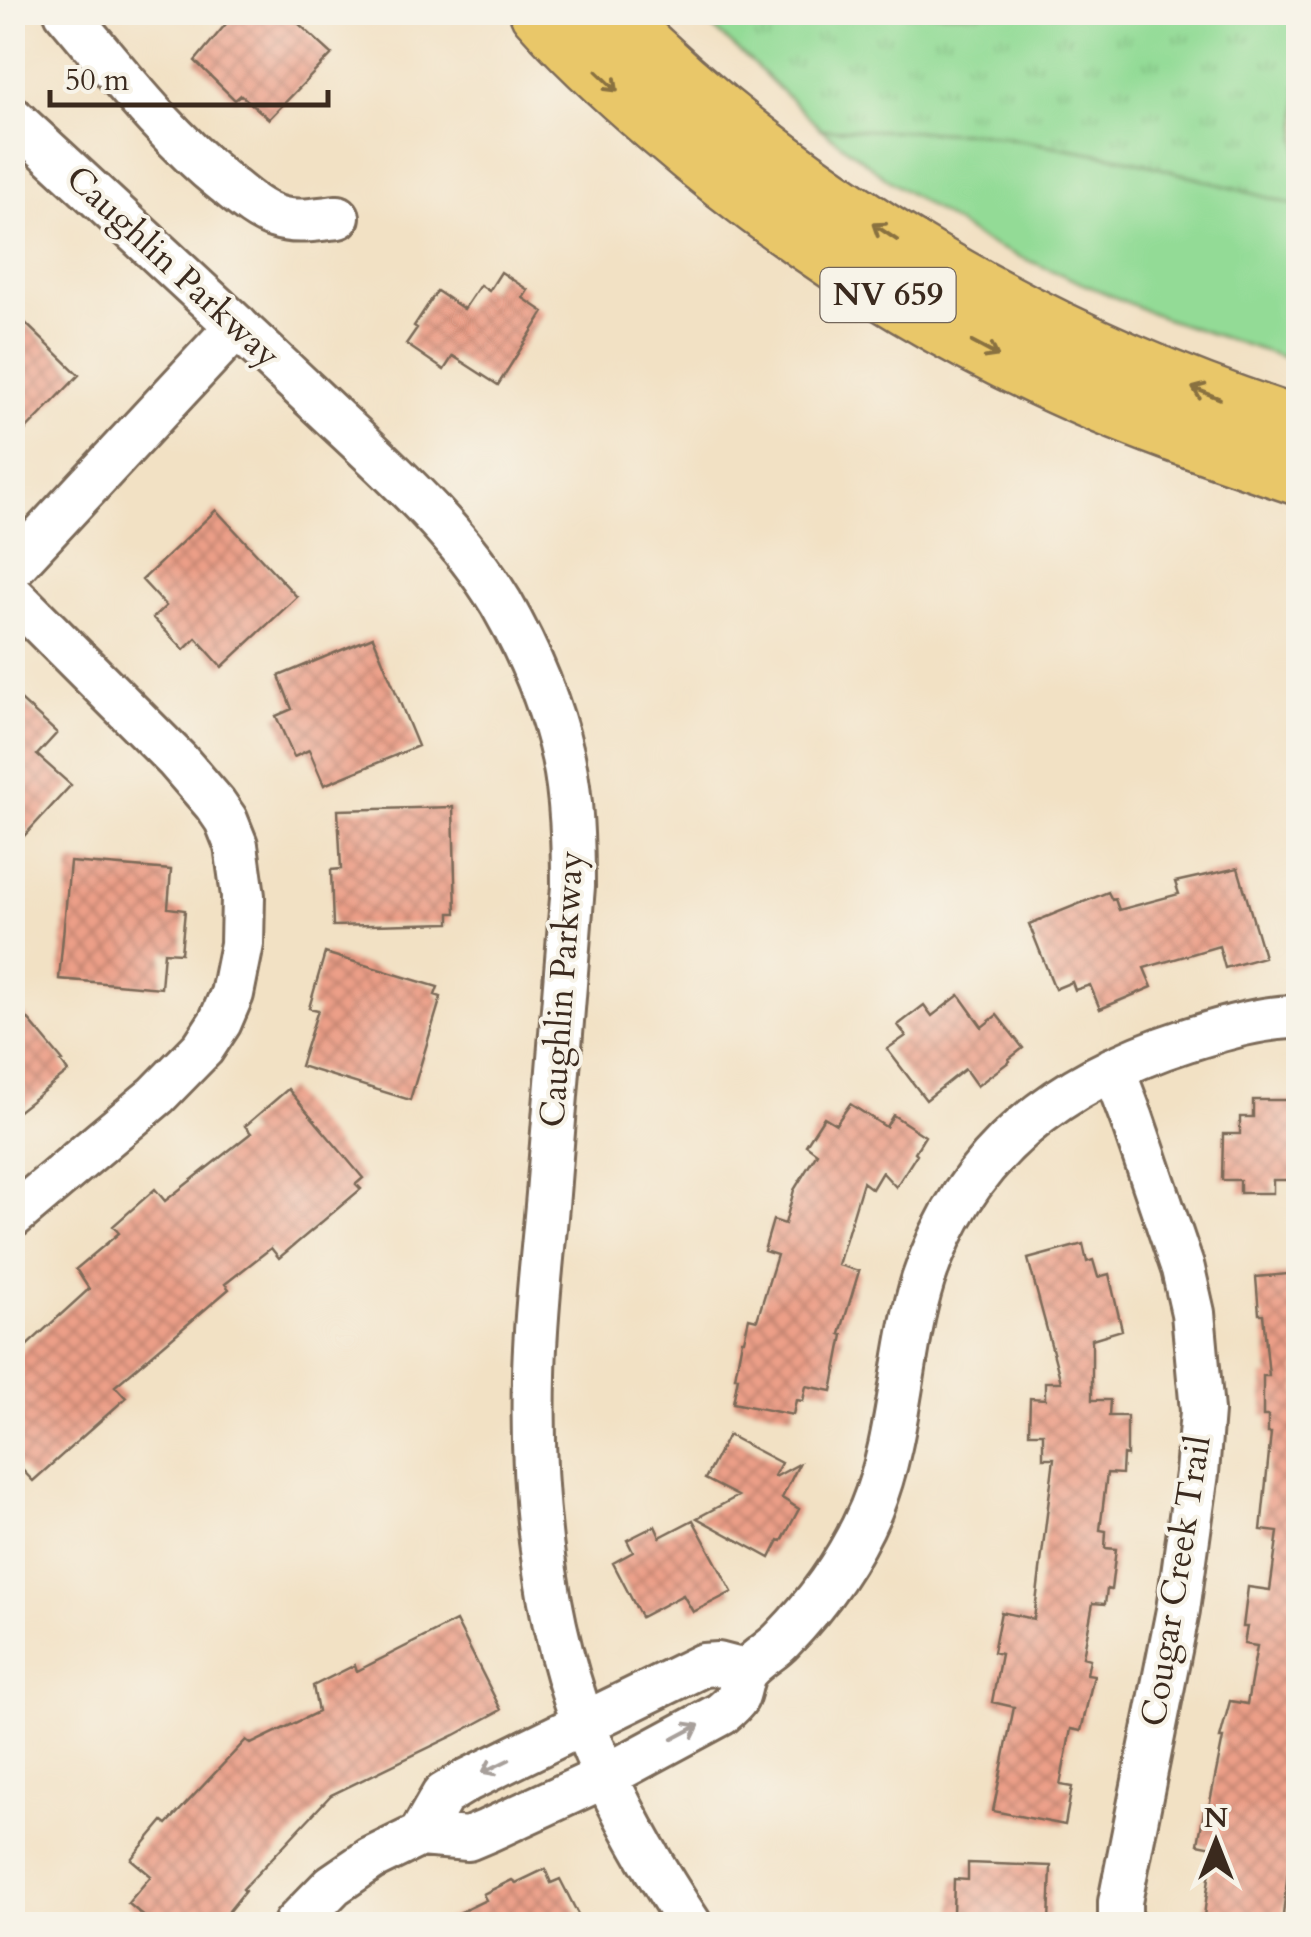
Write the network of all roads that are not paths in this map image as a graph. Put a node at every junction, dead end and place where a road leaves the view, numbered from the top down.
1 (66, 12) edge
2 (538, 12) edge
3 (611, 12) edge
4 (12, 118) edge
5 (338, 217) dead end
6 (237, 326) junction
7 (1298, 425) edge
8 (1298, 477) edge
9 (12, 568) edge
10 (12, 596) edge
11 (1298, 1017) edge
12 (1113, 1069) junction
13 (12, 1217) edge
14 (746, 1671) junction
15 (584, 1724) junction
16 (606, 1776) junction
17 (420, 1835) junction
18 (295, 1924) edge
19 (690, 1924) edge
20 (1120, 1924) edge

1 - 5 street
2 -> 8 main road, NV 659
7 -> 3 main road, NV 659
4 - 6 street, Caughlin Parkway
6 - 9 street
6 - 15 street, Caughlin Parkway
10 - 13 street
11 - 12 street
12 - 14 street
12 - 20 street, Cougar Creek Trail
14 - 15 street
16 -> 14 street
15 - 16 street, Caughlin Parkway
15 -> 17 street
16 - 17 street
16 - 19 street, Caughlin Parkway
17 - 18 street

